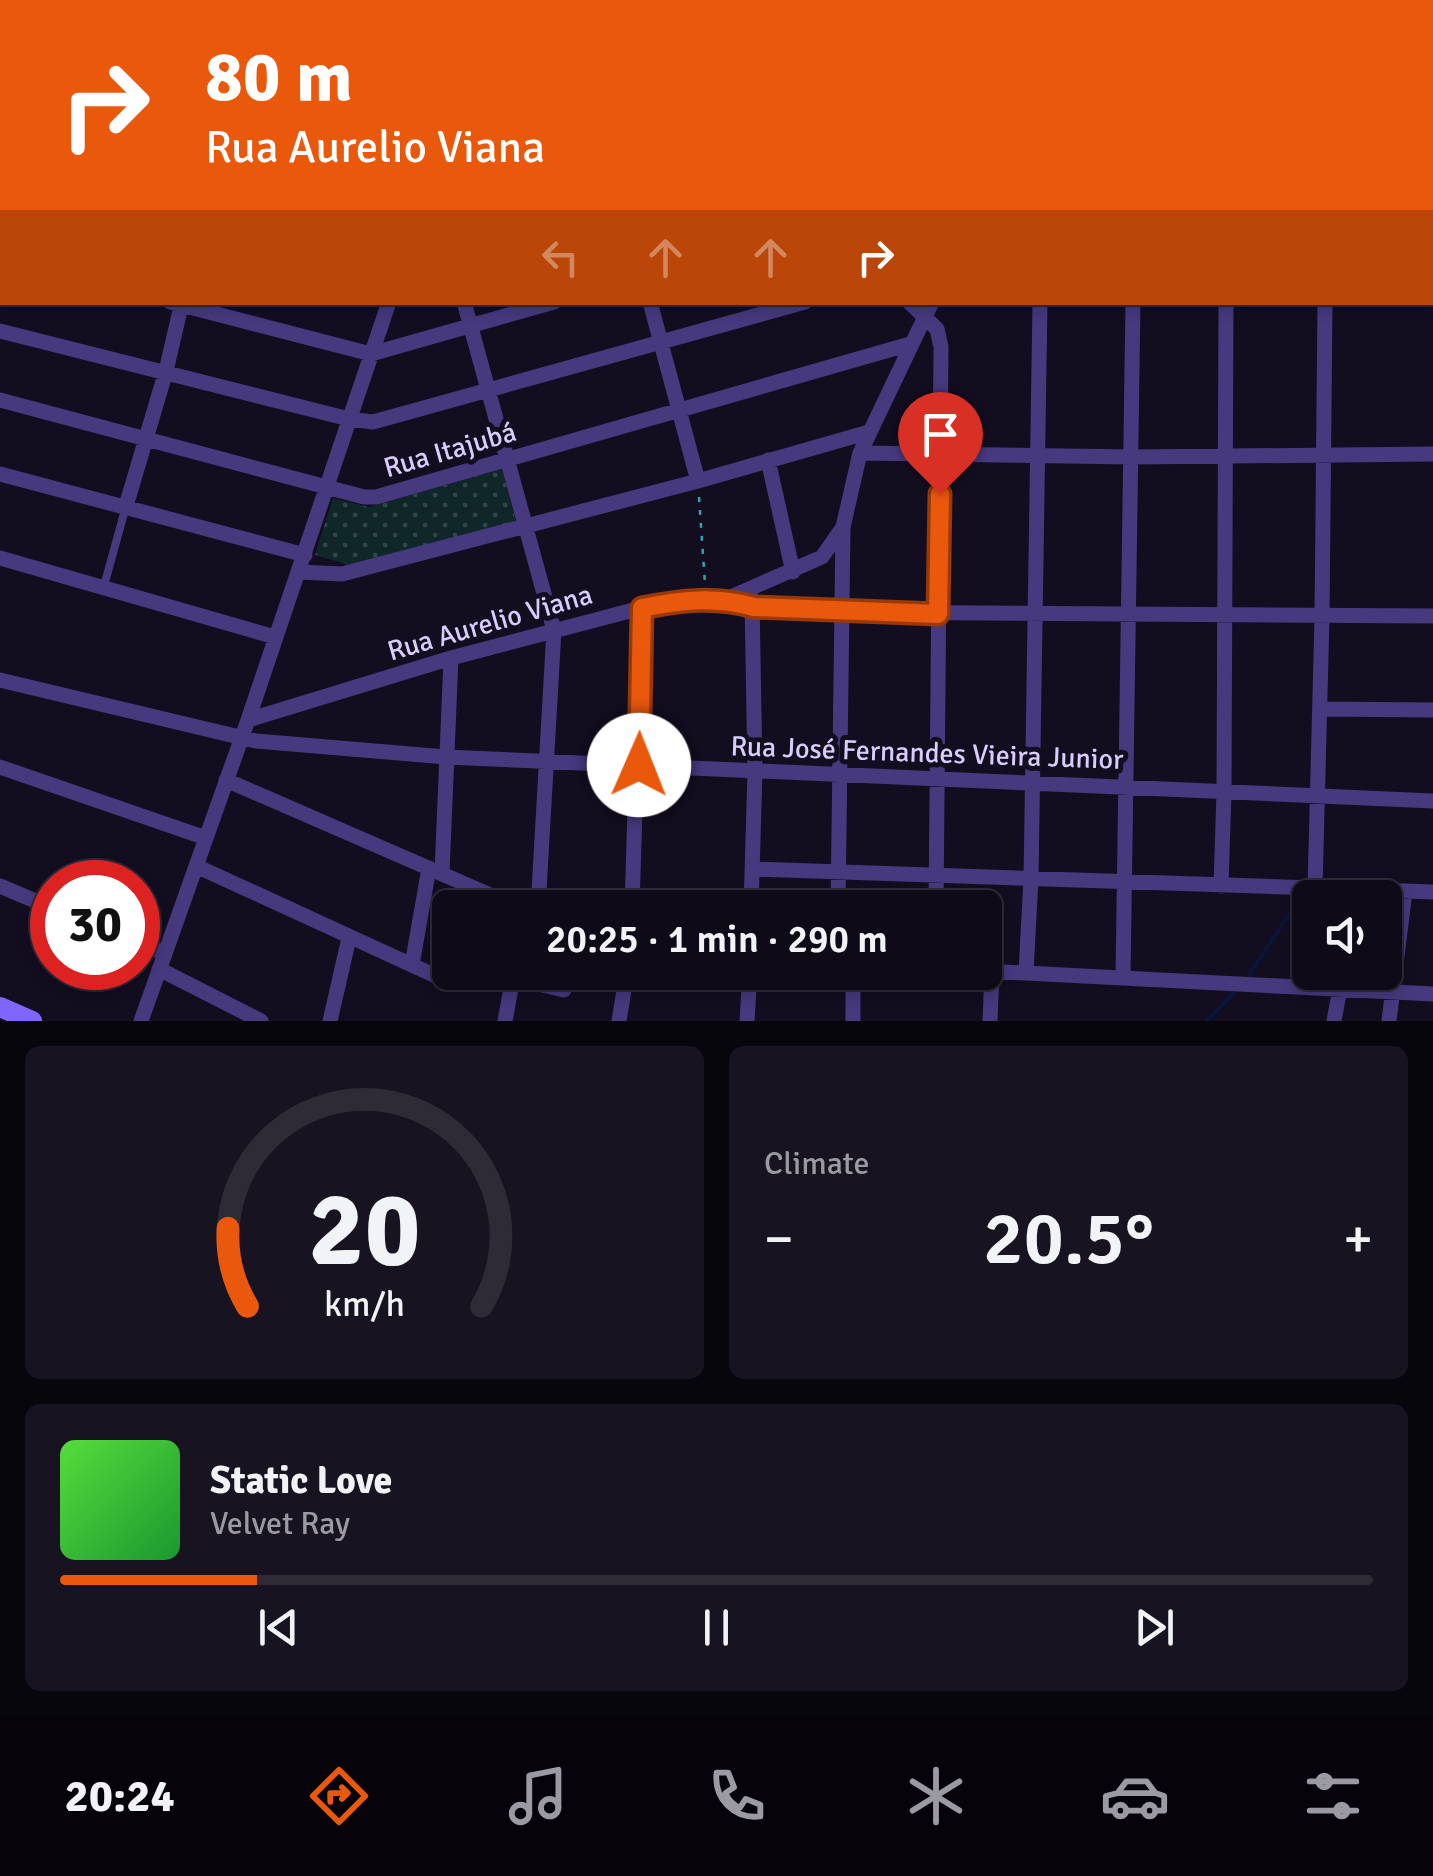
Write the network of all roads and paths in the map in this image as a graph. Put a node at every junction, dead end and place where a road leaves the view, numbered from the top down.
1 (178, 305) edge
2 (186, 305) edge
3 (387, 305) edge
4 (465, 305) edge
5 (544, 305) edge
6 (651, 305) edge
7 (795, 305) edge
8 (1040, 305) edge
9 (1133, 305) edge
10 (1226, 305) edge
11 (1325, 305) edge
12 (928, 313) edge
13 (470, 326) junction
14 (0, 331) edge
15 (661, 343) junction
16 (910, 344) junction
17 (371, 354) junction
18 (166, 371) junction
19 (486, 392) junction
20 (0, 400) edge
21 (679, 410) junction
22 (349, 418) junction
23 (868, 432) junction
24 (146, 438) junction
25 (860, 453) junction
26 (942, 454) junction
27 (1225, 454) junction
28 (1323, 454) junction
29 (1433, 454) edge
30 (1038, 455) junction
31 (1133, 456) junction
32 (506, 460) junction
33 (768, 460) junction
34 (0, 474) edge
35 (698, 480) junction
36 (325, 486) junction
37 (126, 506) junction
38 (843, 526) junction
39 (525, 527) junction
40 (304, 555) junction
41 (0, 558) edge
42 (299, 572) junction
43 (793, 572) junction
44 (104, 586) junction
45 (751, 590) junction
46 (706, 599) junction
47 (726, 599) junction
48 (754, 607) junction
49 (642, 608) junction
50 (844, 612) junction
51 (1130, 612) junction
52 (1033, 613) junction
53 (938, 614) junction
54 (1226, 614) junction
55 (1433, 616) edge
56 (1322, 617) junction
57 (554, 630) junction
58 (275, 637) junction
59 (451, 658) junction
60 (0, 680) edge
61 (1320, 709) junction
62 (1433, 710) edge
63 (248, 720) junction
64 (240, 738) junction
65 (446, 758) junction
66 (546, 760) junction
67 (639, 765) junction
68 (0, 768) edge
69 (755, 771) junction
70 (841, 776) junction
71 (226, 780) junction
72 (938, 780) junction
73 (1032, 783) junction
74 (1128, 786) junction
75 (1224, 792) junction
76 (1319, 796) junction
77 (1433, 801) edge
78 (206, 838) junction
79 (196, 866) junction
80 (752, 869) junction
81 (436, 871) junction
82 (839, 873) junction
83 (936, 877) junction
84 (1030, 879) junction
85 (1315, 880) edge
86 (1126, 882) junction
87 (0, 886) edge
88 (1220, 886) junction
89 (1292, 888) edge
90 (479, 890) edge
91 (539, 890) edge
92 (633, 890) edge
93 (751, 890) edge
94 (839, 890) edge
95 (936, 890) edge
96 (1402, 891) edge
97 (1405, 891) junction
98 (1433, 892) edge
99 (30, 899) edge
100 (349, 938) junction
101 (161, 961) junction
102 (412, 965) junction
103 (1002, 971) edge
104 (1026, 972) junction
105 (432, 974) edge
106 (1124, 976) junction
107 (1292, 985) edge
108 (510, 990) edge
109 (625, 990) edge
110 (749, 990) edge
111 (853, 990) edge
112 (989, 990) edge
113 (1340, 990) edge
114 (1366, 990) edge
115 (1392, 992) junction
116 (1433, 994) edge
117 (0, 1007) edge
118 (32, 1021) edge
119 (141, 1021) edge
120 (261, 1021) edge
121 (330, 1021) edge
122 (505, 1021) edge
123 (619, 1021) edge
124 (747, 1021) edge
125 (854, 1021) edge
126 (990, 1021) edge
127 (1334, 1021) edge
128 (1389, 1021) edge

1 - 18 street
2 - 17 street
3 - 17 street
4 - 13 street
5 - 13 street
6 - 15 street
7 - 15 street
8 - 30 street
9 - 31 street
10 - 27 street
11 - 28 street
12 - 16 street, Rua Aurelio Viana
12 - 26 street
13 - 17 street
13 - 19 street
14 - 18 street
15 - 19 street
15 - 21 street
16 - 21 street, Rua Itajubá
16 - 23 street, Rua Aurelio Viana
17 - 22 street
18 - 22 street
18 - 24 street
19 - 22 street
19 - 32 street
20 - 24 street, Rua Itajubá
21 - 32 street, Rua Itajubá
21 - 35 street
22 - 36 street
23 - 25 street, Rua Aurelio Viana
23 - 33 street
24 - 36 street, Rua Itajubá
24 - 37 street
25 - 26 street
25 - 38 street, Rua Aurelio Viana
26 - 30 street
26 - 53 street
27 - 28 street
27 - 31 street
27 - 54 street
28 - 29 street
28 - 56 street
30 - 31 street
30 - 52 street
31 - 51 street
32 - 36 street, Rua Itajubá
32 - 39 street
33 - 35 street
33 - 43 street
34 - 37 street
35 - 39 street
35 - 46 path
36 - 40 street
37 - 40 street
37 - 44 lane
38 - 43 street, Rua Aurelio Viana
38 - 50 street
39 - 42 street
39 - 57 street
40 - 42 street
41 - 44 street
42 - 58 street
43 - 45 street, Rua Aurelio Viana
44 - 58 street
45 - 47 street, Rua Aurelio Viana
45 - 48 street
46 - 47 street, Rua Aurelio Viana
46 - 49 street, Rua Aurelio Viana
47 - 48 street
48 - 50 street
48 - 69 street
49 - 57 street, Rua Aurelio Viana
49 - 67 street
50 - 53 street
50 - 70 street
51 - 52 street
51 - 54 street
51 - 74 street
52 - 53 street
52 - 73 street
53 - 72 street
54 - 56 street
54 - 75 street
55 - 56 street
56 - 61 street
57 - 59 street, Rua Aurelio Viana
57 - 66 street
58 - 63 street
59 - 63 street, Rua Aurelio Viana
59 - 65 street
60 - 64 street, Rua José Fernandes Vieira Junior
61 - 62 street
61 - 76 street
63 - 64 street
64 - 65 street, Rua José Fernandes Vieira Junior
64 - 71 street
65 - 66 street, Rua José Fernandes Vieira Junior
65 - 81 street
66 - 67 street, Rua José Fernandes Vieira Junior
66 - 91 street
67 - 69 street, Rua José Fernandes Vieira Junior
67 - 92 street
68 - 78 street
69 - 70 street, Rua José Fernandes Vieira Junior
69 - 80 street
70 - 72 street, Rua José Fernandes Vieira Junior
70 - 82 street
71 - 78 street
71 - 81 street
72 - 73 street, Rua José Fernandes Vieira Junior
72 - 83 street
73 - 74 street, Rua José Fernandes Vieira Junior
73 - 84 street
74 - 75 street, Rua José Fernandes Vieira Junior
74 - 86 street
75 - 76 street, Rua José Fernandes Vieira Junior
75 - 88 street
76 - 77 street, Rua José Fernandes Vieira Junior
76 - 85 street
78 - 79 street
79 - 100 street
79 - 101 street
80 - 82 street
80 - 93 street
81 - 90 street
81 - 102 street
82 - 83 street
82 - 94 street
83 - 84 street
83 - 95 street
84 - 86 street
84 - 104 street
86 - 88 street
86 - 106 street
87 - 99 street
88 - 89 street
96 - 97 street
97 - 98 street
97 - 115 street
100 - 102 street
100 - 121 street
101 - 119 street
101 - 120 street
102 - 105 street
103 - 104 street
104 - 106 street
106 - 107 street
108 - 122 street
109 - 123 street
110 - 124 street
111 - 125 street
112 - 126 street
113 - 127 street
114 - 115 street
115 - 116 street
115 - 128 street
117 - 118 street

